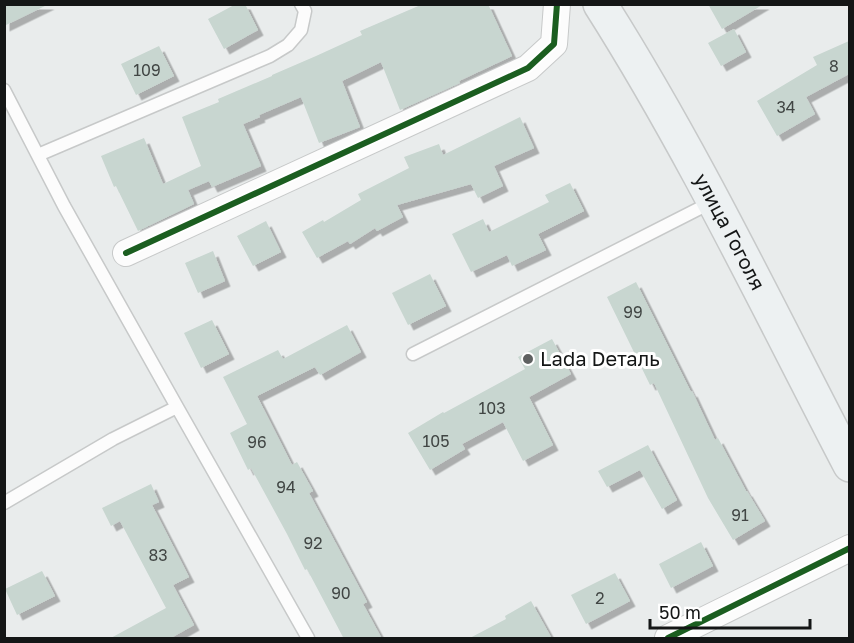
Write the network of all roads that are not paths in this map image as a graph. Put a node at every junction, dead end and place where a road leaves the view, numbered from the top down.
1 (301, 4) edge
2 (557, 4) edge
3 (600, 4) edge
4 (4, 90) edge
5 (38, 155) junction
6 (713, 201) junction
7 (126, 253) dead end
8 (413, 354) dead end
9 (177, 407) junction
10 (849, 465) edge
11 (4, 503) edge
12 (849, 548) edge
13 (308, 639) edge
14 (668, 639) edge

1 - 5 lane
2 - 7 street
3 - 6 main road, улица Гоголя
4 - 5 lane
5 - 9 lane
6 - 8 lane
6 - 10 main road, улица Гоголя
9 - 11 lane
9 - 13 lane
12 - 14 street

